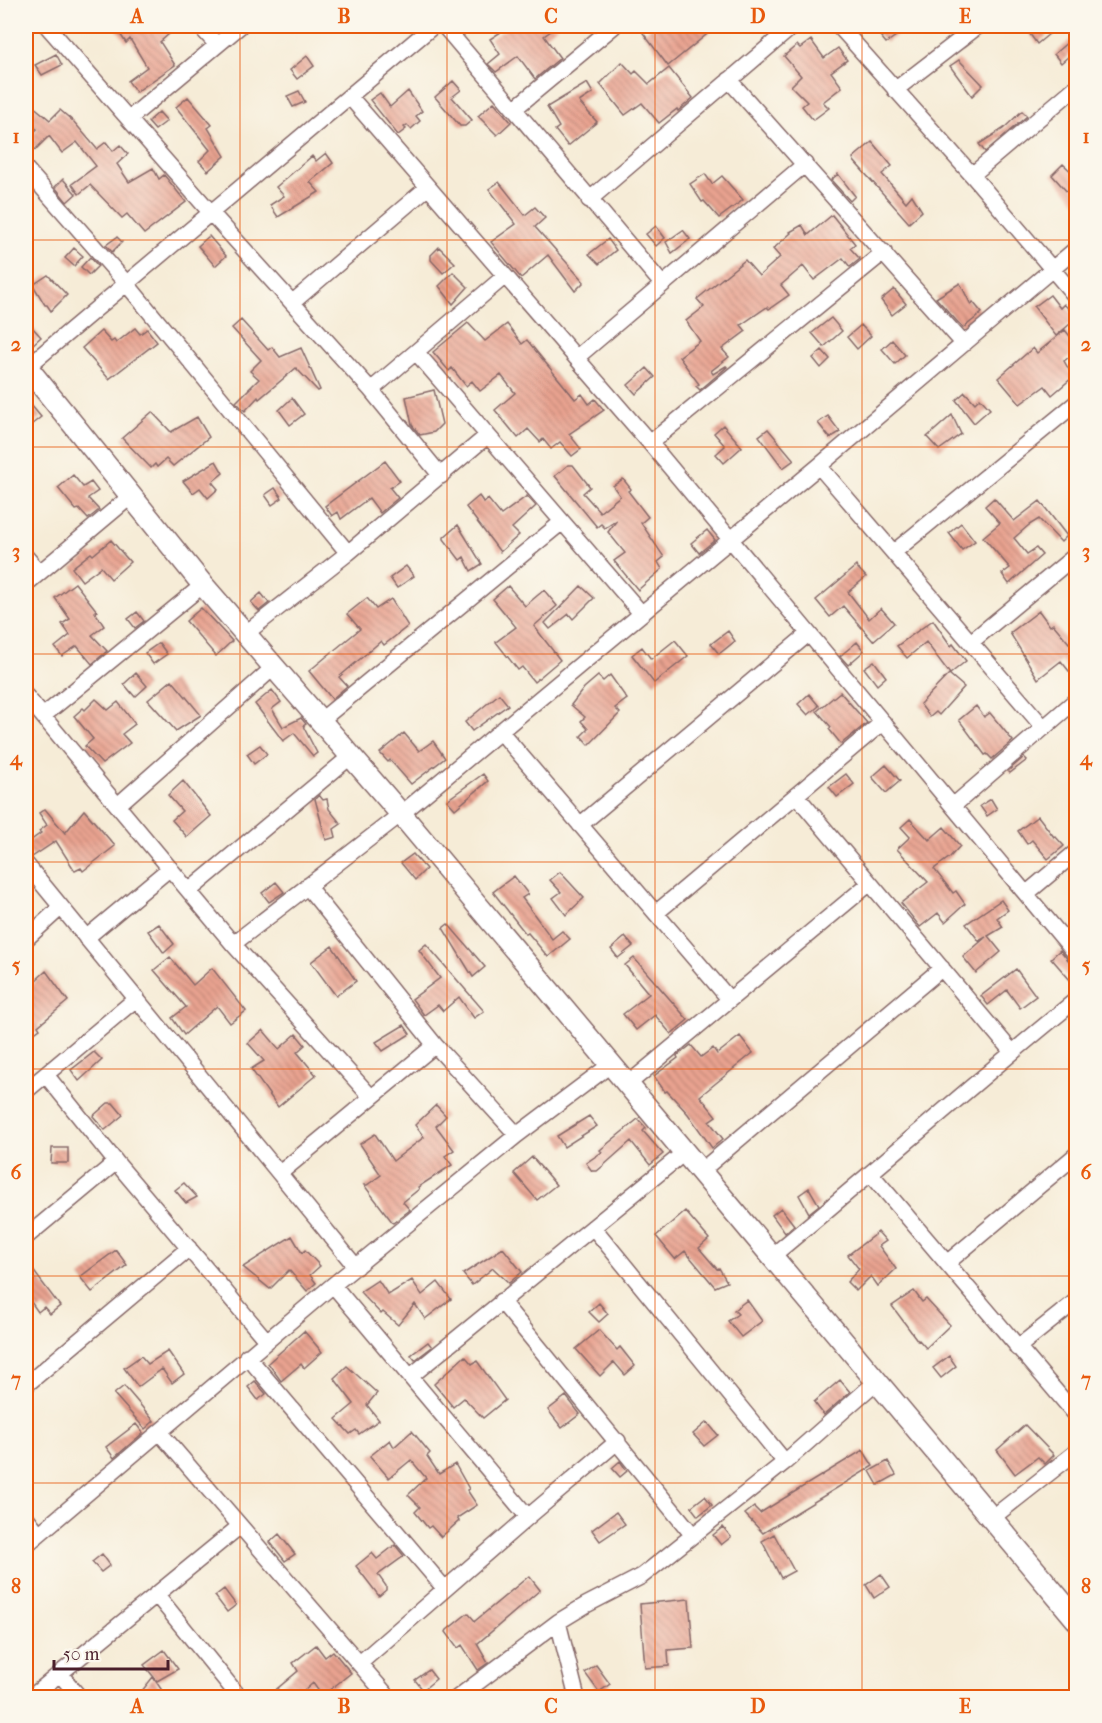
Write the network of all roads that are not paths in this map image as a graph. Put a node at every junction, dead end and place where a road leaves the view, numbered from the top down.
1 (47, 26) edge
2 (200, 26) edge
3 (240, 26) edge
4 (434, 26) edge
5 (444, 26) edge
6 (614, 26) edge
7 (794, 26) edge
8 (839, 26) edge
9 (978, 26) edge
10 (217, 45) junction
11 (729, 80) junction
12 (1077, 87) edge
13 (895, 90) junction
14 (350, 97) junction
15 (513, 109) junction
16 (129, 118) junction
17 (806, 164) junction
18 (26, 169) edge
19 (972, 175) junction
20 (428, 187) junction
21 (589, 200) junction
22 (212, 214) junction
23 (1077, 249) edge
24 (884, 252) junction
25 (1053, 269) junction
26 (505, 276) junction
27 (126, 283) junction
28 (662, 284) junction
29 (1077, 297) edge
30 (293, 302) junction
31 (963, 344) junction
32 (416, 352) junction
33 (576, 358) junction
34 (26, 367) edge
35 (371, 390) junction
36 (1077, 403) edge
37 (487, 436) junction
38 (650, 443) junction
39 (819, 466) junction
40 (441, 476) junction
41 (132, 496) junction
42 (562, 522) junction
43 (730, 540) junction
44 (348, 552) junction
45 (894, 552) junction
46 (1077, 555) edge
47 (26, 557) edge
48 (39, 572) junction
49 (26, 584) edge
50 (203, 585) junction
51 (641, 613) junction
52 (245, 634) junction
53 (808, 634) junction
54 (971, 642) junction
55 (274, 667) junction
56 (26, 696) edge
57 (1077, 700) edge
58 (44, 716) junction
59 (320, 721) junction
60 (883, 722) junction
61 (1044, 728) junction
62 (500, 731) junction
63 (351, 756) junction
64 (796, 795) junction
65 (118, 805) junction
66 (953, 806) junction
67 (401, 814) junction
68 (580, 825) junction
69 (1077, 852) edge
70 (26, 864) edge
71 (170, 868) junction
72 (870, 883) junction
73 (307, 886) junction
74 (189, 891) junction
75 (1026, 894) junction
76 (60, 908) junction
77 (656, 913) junction
78 (86, 938) junction
79 (26, 939) edge
80 (233, 944) junction
81 (1077, 954) edge
82 (942, 968) junction
83 (137, 998) junction
84 (729, 999) junction
85 (1077, 1000) edge
86 (435, 1045) junction
87 (1012, 1052) junction
88 (610, 1065) junction
89 (46, 1075) junction
90 (627, 1084) junction
91 (26, 1091) edge
92 (371, 1097) junction
93 (517, 1136) junction
94 (685, 1152) junction
95 (1077, 1155) edge
96 (116, 1162) junction
97 (701, 1171) junction
98 (279, 1173) junction
99 (871, 1174) junction
100 (593, 1227) junction
101 (26, 1237) edge
102 (189, 1248) junction
103 (771, 1257) junction
104 (947, 1263) junction
105 (356, 1267) junction
106 (333, 1285) junction
107 (501, 1301) junction
108 (1077, 1301) edge
109 (266, 1340) junction
110 (1017, 1348) junction
111 (247, 1356) junction
112 (411, 1376) junction
113 (877, 1381) junction
114 (26, 1385) edge
115 (1077, 1415) edge
116 (160, 1433) junction
117 (618, 1441) junction
118 (1077, 1452) edge
119 (785, 1462) junction
120 (26, 1517) edge
121 (528, 1517) junction
122 (992, 1518) junction
123 (240, 1526) junction
124 (39, 1534) junction
125 (692, 1534) junction
126 (26, 1545) edge
127 (444, 1589) junction
128 (156, 1594) junction
129 (1073, 1607) edge
130 (558, 1622) junction
131 (360, 1663) junction
132 (60, 1674) junction
133 (30, 1698) edge
134 (80, 1698) edge
135 (240, 1698) edge
136 (389, 1698) edge
137 (457, 1698) edge
138 (577, 1698) edge

1 - 16 street
2 - 10 street
3 - 10 street
4 - 14 street
5 - 15 street
6 - 15 street
7 - 11 street
8 - 13 street
9 - 13 street
10 - 16 street
11 - 17 street
11 - 21 street
12 - 19 street
13 - 19 street
14 - 20 street
14 - 22 street
15 - 21 street
16 - 22 street
17 - 24 street
17 - 28 street
18 - 27 street
19 - 25 street
20 - 26 street
20 - 30 street
21 - 28 street
22 - 27 street
22 - 30 street
23 - 25 street
24 - 31 street
24 - 38 street
25 - 29 street
25 - 31 street
26 - 32 street
26 - 33 street
27 - 34 street
27 - 44 street
28 - 33 street
30 - 35 street
31 - 39 street
32 - 35 street
32 - 37 street
33 - 38 street
34 - 41 street
35 - 40 street
36 - 45 street
37 - 40 street
37 - 42 street
38 - 43 street
39 - 43 street
39 - 45 street
40 - 44 street
41 - 48 street
41 - 50 street
42 - 51 street
42 - 59 street
43 - 51 street
43 - 53 street
44 - 52 street
45 - 54 street
46 - 54 street
47 - 48 street
48 - 49 street
50 - 52 street
50 - 58 street
51 - 62 street
52 - 55 street
53 - 60 street
53 - 68 street
54 - 61 street
55 - 59 street
55 - 65 street
56 - 58 street
57 - 61 street
58 - 65 street
59 - 63 street
60 - 64 street
60 - 66 street
61 - 66 street
62 - 67 street
62 - 68 street
63 - 67 street
63 - 74 street
64 - 72 street
64 - 77 street
65 - 71 street
66 - 75 street
67 - 73 street
67 - 88 street
68 - 77 street
69 - 75 street
70 - 76 street
71 - 74 street
71 - 78 street
72 - 82 street
72 - 84 street
73 - 80 street
73 - 86 street
74 - 80 street
75 - 81 street
76 - 78 street
76 - 79 street
77 - 84 street
78 - 83 street
80 - 92 street
82 - 87 street
82 - 97 street
83 - 89 street
83 - 98 street
84 - 90 street
85 - 87 street
86 - 92 street
86 - 93 street
87 - 99 street
88 - 90 street
88 - 93 street
89 - 91 street
89 - 96 street
90 - 94 street
92 - 98 street
93 - 105 street
94 - 97 street
94 - 100 street
95 - 104 street
96 - 101 street
96 - 102 street
97 - 103 street
98 - 105 street
99 - 103 street
99 - 104 street
100 - 107 street
100 - 119 street
102 - 109 street
102 - 114 street
103 - 113 street
104 - 110 street
105 - 106 street
106 - 109 street
106 - 112 street
107 - 112 street
107 - 117 street
108 - 110 street
109 - 111 street
110 - 115 street
111 - 116 street
111 - 127 street
112 - 121 street
113 - 119 street
113 - 122 street
116 - 123 street
116 - 124 street
117 - 121 street
117 - 125 street
118 - 122 street
119 - 125 street
120 - 124 street
121 - 127 street
122 - 129 street
123 - 128 street
123 - 131 street
124 - 126 street
125 - 130 street
127 - 131 street
128 - 132 street
128 - 135 street
130 - 137 street
130 - 138 street
131 - 136 street
132 - 133 street
132 - 134 street

